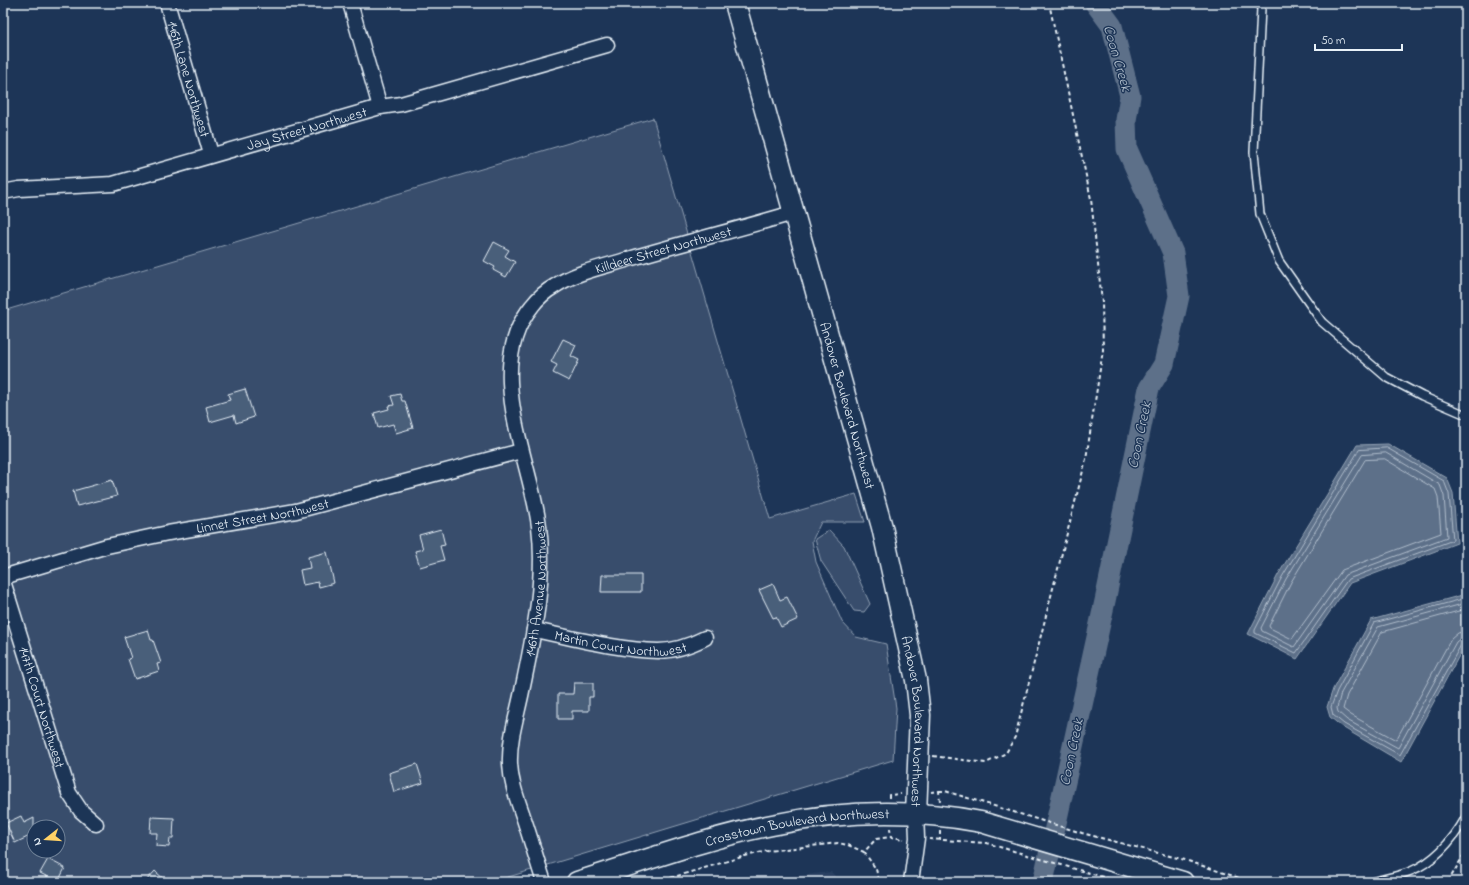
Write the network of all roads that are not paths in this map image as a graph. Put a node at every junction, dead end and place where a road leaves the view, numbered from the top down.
1 (167, 3) edge
2 (350, 3) edge
3 (735, 3) edge
4 (1263, 3) edge
5 (607, 45) dead end
6 (380, 107) junction
7 (211, 154) junction
8 (3, 192) edge
9 (793, 213) junction
10 (539, 298) joint
11 (1466, 415) edge
12 (521, 451) junction
13 (3, 577) edge
14 (3, 581) edge
15 (534, 630) junction
16 (705, 638) dead end
17 (916, 814) junction
18 (1466, 818) edge
19 (96, 824) dead end
20 (544, 882) edge
21 (577, 882) edge
22 (911, 882) edge
23 (1184, 882) edge
24 (1372, 882) edge

1 - 7 street, 146th Lane Northwest
2 - 6 street
3 - 9 street, Andover Boulevard Northwest
4 - 11 lane
5 - 6 street, Jay Street Northwest
6 - 7 street, Jay Street Northwest
7 - 8 street, Jay Street Northwest
9 - 10 street, Killdeer Street Northwest
9 - 17 street, Andover Boulevard Northwest
10 - 12 street, 146th Avenue Northwest
12 - 13 street, Linnet Street Northwest
12 - 15 street, 146th Avenue Northwest
14 - 19 street, 147th Court Northwest
15 - 16 street, Martin Court Northwest
15 - 20 street, 146th Avenue Northwest
17 - 21 street, Crosstown Boulevard Northwest
17 - 22 street
17 - 23 street, Crosstown Boulevard Northwest
18 - 24 lane

